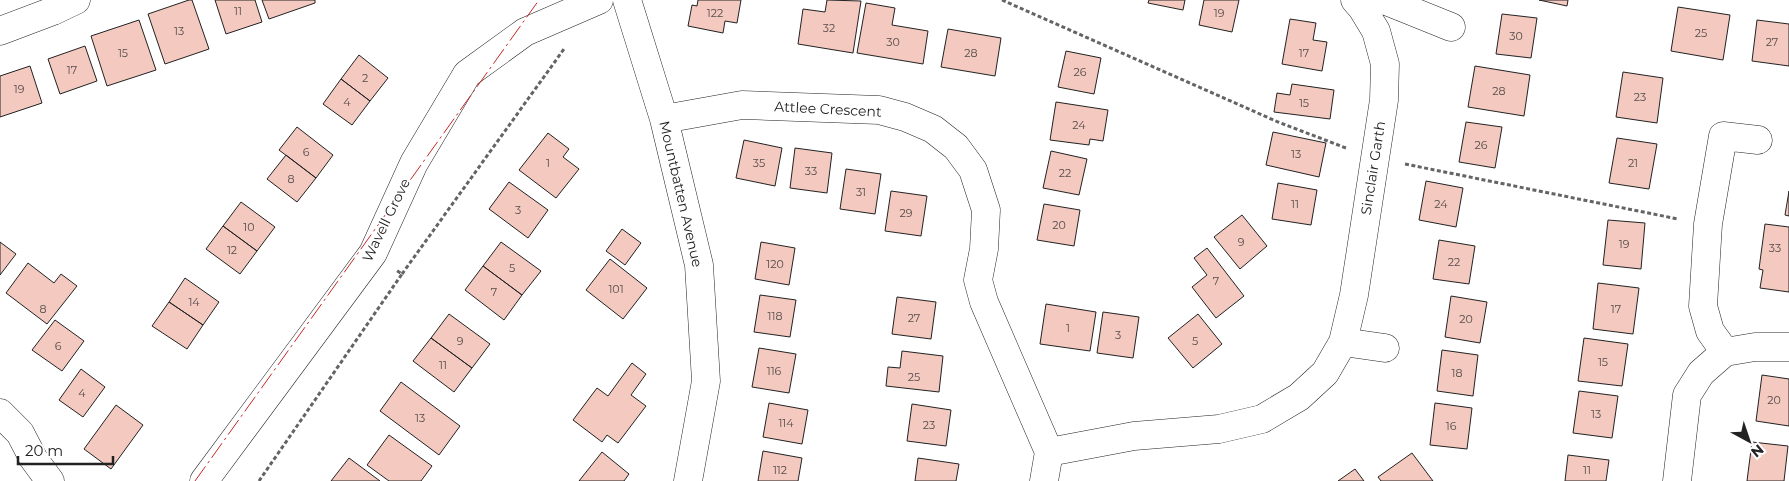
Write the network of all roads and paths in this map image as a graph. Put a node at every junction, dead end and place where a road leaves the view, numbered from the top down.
1 (76, 0) edge
2 (598, 0) edge
3 (627, 0) edge
4 (1355, 0) edge
5 (1384, 0) edge
6 (1450, 27) dead end
7 (0, 31) edge
8 (564, 48) dead end
9 (664, 119) junction
10 (1758, 140) dead end
11 (373, 253) junction
12 (402, 274) junction
13 (1343, 342) junction
14 (1789, 347) edge
15 (1385, 348) dead end
16 (1725, 352) junction
17 (0, 413) edge
18 (1050, 452) junction
19 (50, 481) edge
20 (204, 481) edge
21 (259, 481) edge
22 (688, 481) edge
23 (1044, 481) edge
24 (1677, 481) edge

1 - 7 street
2 - 11 street, Wavell Grove
3 - 9 street, Mountbatten Avenue
4 - 13 street, Sinclair Garth
5 - 6 street
8 - 12 path
9 - 18 street, Attlee Crescent
9 - 22 street, Mountbatten Avenue
10 - 16 street
11 - 12 path
11 - 20 street, Wavell Grove
12 - 21 path
13 - 15 street
13 - 18 street, Sinclair Garth
14 - 16 street
16 - 24 street
17 - 19 street
18 - 23 street

